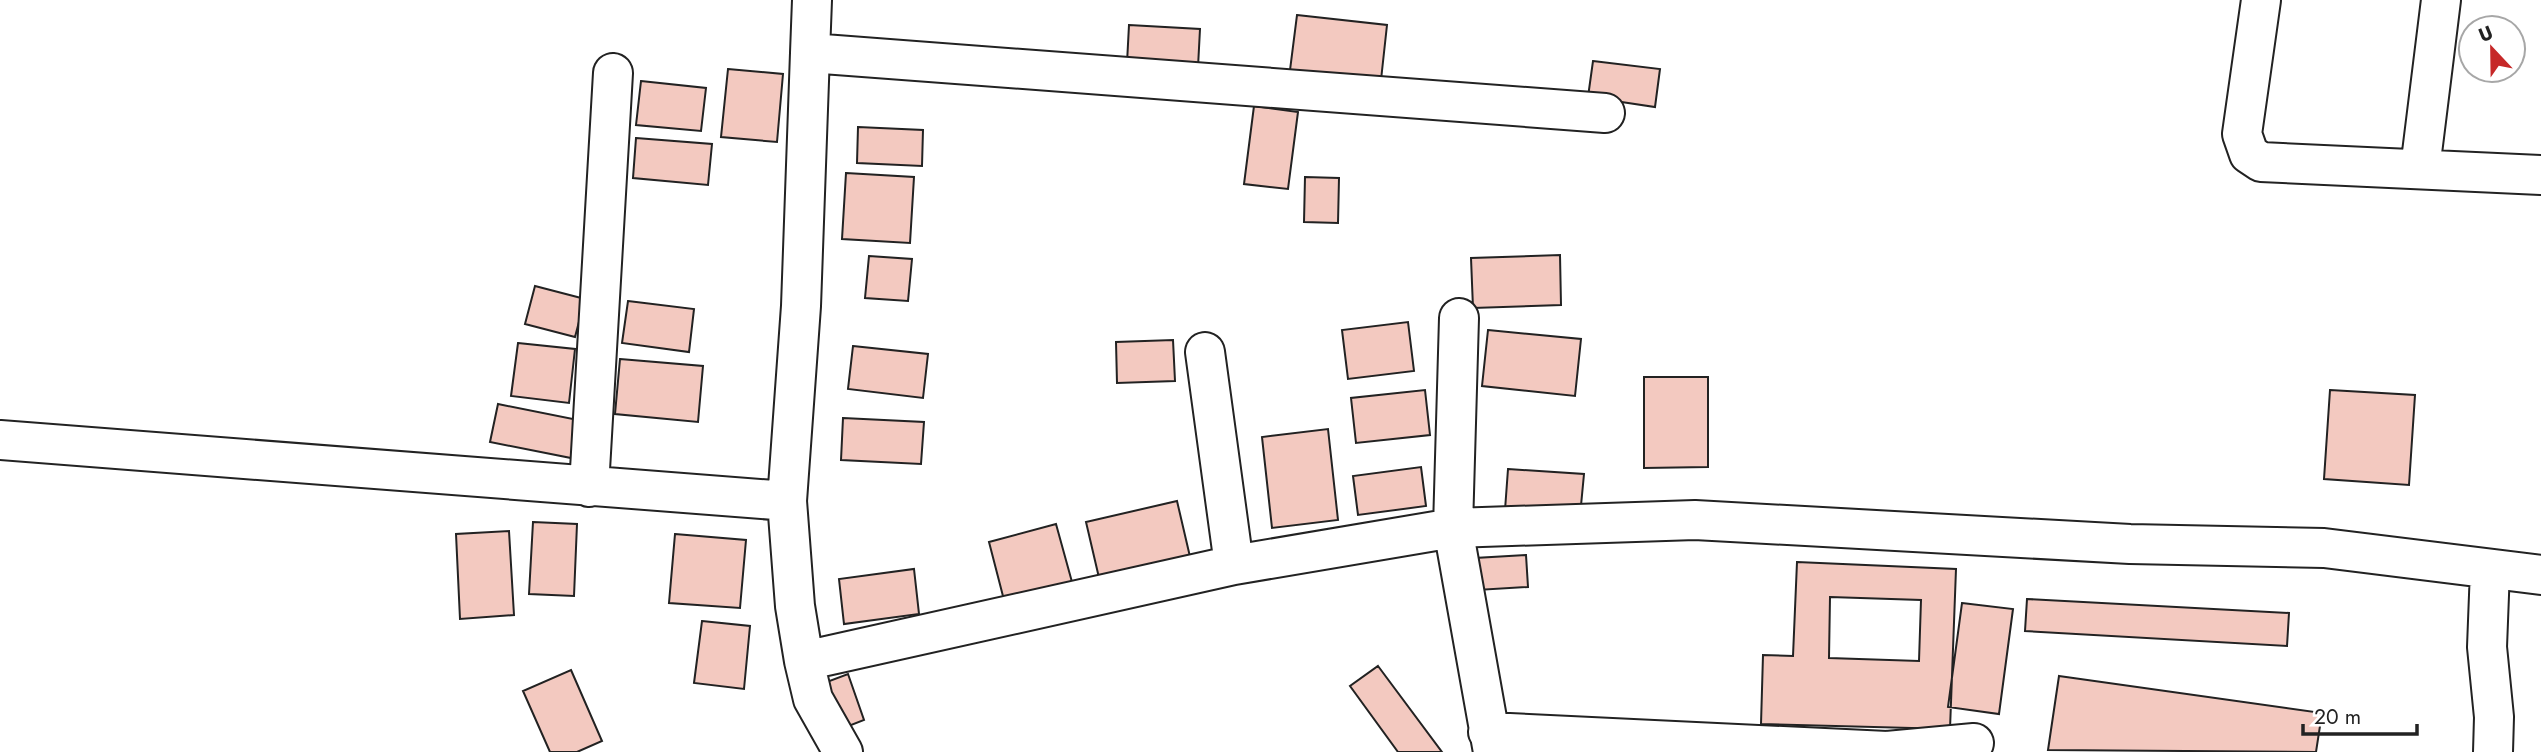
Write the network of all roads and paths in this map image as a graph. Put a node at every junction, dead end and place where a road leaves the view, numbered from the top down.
1 (813, 0) edge
2 (2261, 0) edge
3 (2441, 0) edge
4 (810, 53) junction
5 (613, 73) dead end
6 (1605, 113) dead end
7 (2420, 169) junction
8 (2541, 175) edge
9 (1459, 318) dead end
10 (1205, 352) dead end
11 (0, 440) edge
12 (589, 487) junction
13 (787, 501) junction
14 (1453, 528) junction
15 (1234, 565) junction
16 (2490, 569) junction
17 (2541, 575) edge
18 (804, 661) junction
19 (1491, 742) edge
20 (1975, 743) dead end
21 (843, 752) edge
22 (2493, 752) edge

1 - 4 street
2 - 7 street
3 - 7 street
4 - 6 street
4 - 13 street
5 - 12 street
7 - 8 street
9 - 14 street
10 - 15 street
11 - 12 street
12 - 13 street
13 - 18 street
14 - 15 street
14 - 16 street
14 - 19 street
15 - 18 street
16 - 17 street
16 - 22 street
18 - 21 street
19 - 20 street

